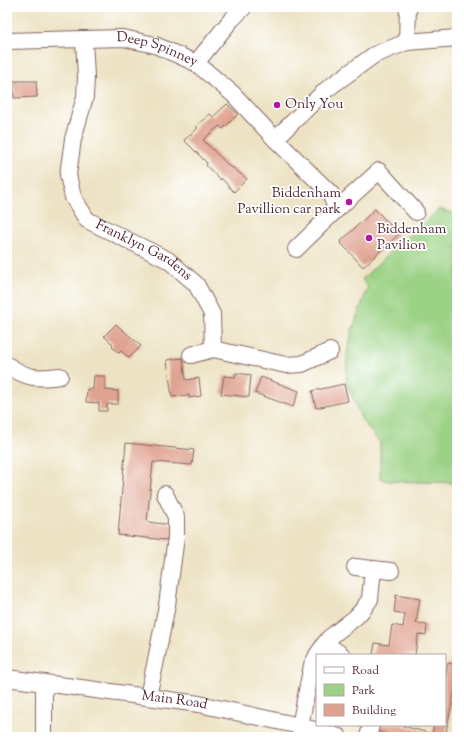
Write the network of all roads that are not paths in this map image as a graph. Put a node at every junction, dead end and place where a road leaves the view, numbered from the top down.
1 (244, 7) edge
2 (408, 7) edge
3 (457, 38) edge
4 (84, 40) junction
5 (7, 41) edge
6 (407, 42) junction
7 (196, 63) junction
8 (275, 139) junction
9 (336, 210) junction
10 (416, 212) dead end
11 (296, 248) dead end
12 (213, 349) junction
13 (330, 351) dead end
14 (191, 355) dead end
15 (7, 366) edge
16 (60, 376) dead end
17 (165, 494) dead end
18 (355, 567) dead end
19 (373, 569) junction
20 (391, 571) dead end
21 (320, 651) edge
22 (336, 654) edge
23 (316, 658) edge
24 (7, 678) edge
25 (44, 683) junction
26 (148, 696) junction
27 (300, 726) junction
28 (371, 726) edge
29 (44, 737) edge
30 (339, 737) edge
31 (368, 737) edge

1 - 7 street
2 - 6 street
3 - 6 street
4 - 5 street, Deep Spinney
4 - 7 street, Deep Spinney
4 - 12 street, Franklyn Gardens
6 - 8 street
7 - 8 street, Deep Spinney
8 - 9 street, Deep Spinney
9 - 10 street
9 - 11 street
12 - 13 street
12 - 14 street
15 - 16 street
17 - 26 street
18 - 19 street
19 - 20 street
19 - 21 street
21 - 22 street
23 - 27 street
24 - 25 street, Main Road
25 - 26 street, Main Road
25 - 29 street
26 - 27 street, Main Road
27 - 30 street, Main Road
28 - 31 street

